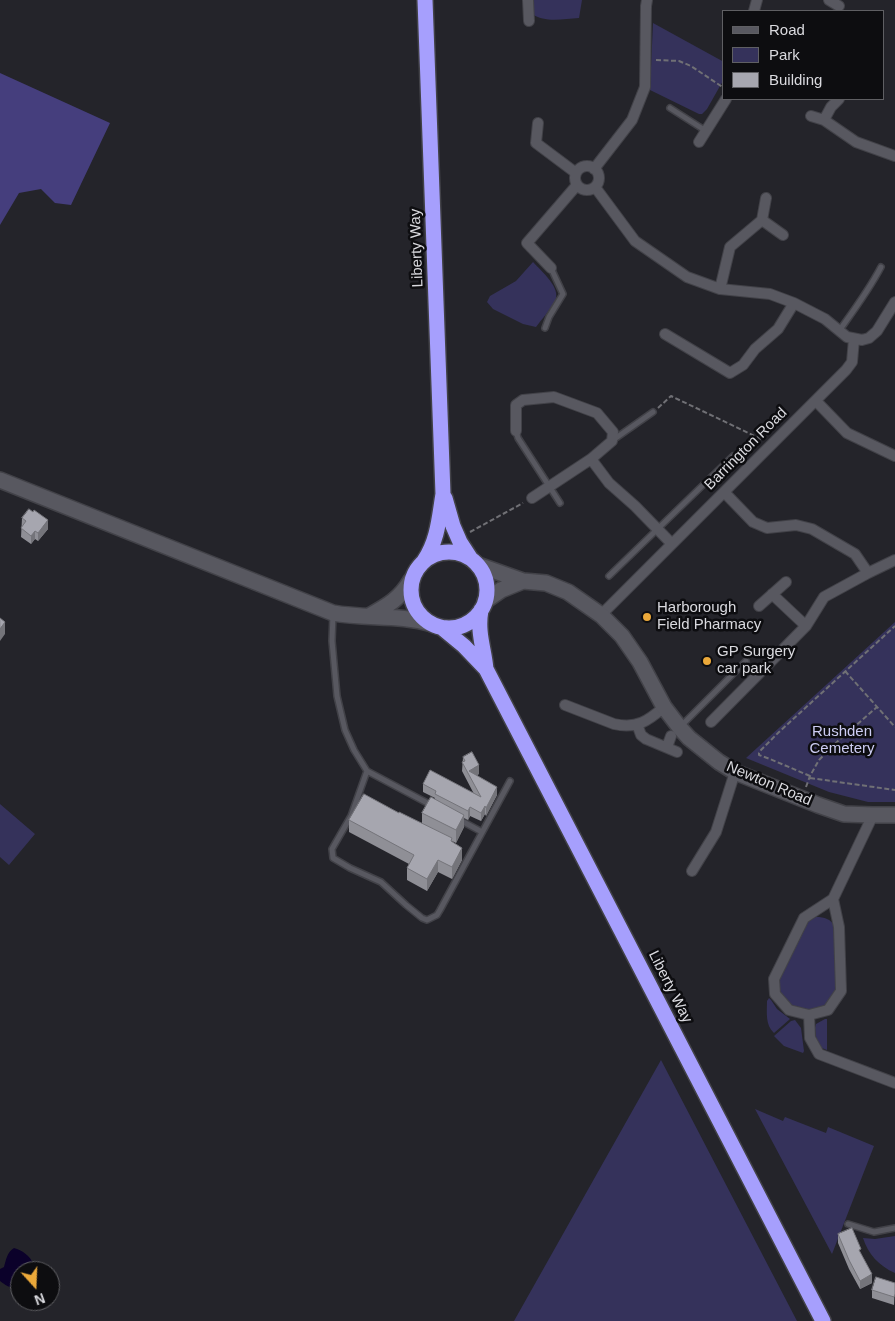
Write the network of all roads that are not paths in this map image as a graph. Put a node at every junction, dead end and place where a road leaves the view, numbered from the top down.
1 (425, 0) edge
2 (528, 0) edge
3 (647, 0) edge
4 (829, 0) edge
5 (839, 6) dead end
6 (529, 21) dead end
7 (725, 100) edge
8 (837, 100) edge
9 (670, 108) dead end
10 (811, 116) dead end
11 (824, 120) junction
12 (538, 122) dead end
13 (706, 131) junction
14 (699, 142) dead end
15 (895, 156) edge
16 (594, 169) junction
17 (576, 173) junction
18 (577, 185) junction
19 (595, 187) junction
20 (766, 198) dead end
21 (762, 220) junction
22 (784, 235) dead end
23 (881, 267) dead end
24 (552, 268) joint
25 (720, 289) junction
26 (895, 302) edge
27 (794, 303) junction
28 (545, 328) dead end
29 (840, 331) junction
30 (665, 334) dead end
31 (854, 339) junction
32 (816, 401) junction
33 (653, 412) road end
34 (516, 431) joint
35 (612, 441) junction
36 (733, 456) dead end
37 (895, 456) edge
38 (591, 458) junction
39 (0, 480) edge
40 (550, 486) junction
41 (724, 492) junction
42 (443, 494) junction
43 (532, 498) road end
44 (560, 503) dead end
45 (658, 530) junction
46 (672, 544) junction
47 (895, 560) edge
48 (424, 561) junction
49 (474, 562) junction
50 (868, 572) junction
51 (610, 576) dead end
52 (412, 580) junction
53 (522, 581) junction
54 (786, 582) dead end
55 (772, 594) junction
56 (483, 606) junction
57 (760, 606) dead end
58 (333, 613) junction
59 (601, 615) junction
60 (368, 616) junction
61 (436, 626) junction
62 (806, 626) junction
63 (746, 661) dead end
64 (486, 669) junction
65 (565, 705) dead end
66 (664, 707) junction
67 (711, 722) dead end
68 (637, 724) junction
69 (676, 732) junction
70 (666, 747) junction
71 (677, 752) dead end
72 (367, 771) junction
73 (735, 772) junction
74 (510, 781) dead end
75 (358, 797) junction
76 (367, 802) edge
77 (441, 810) edge
78 (449, 814) edge
79 (895, 815) edge
80 (872, 816) junction
81 (482, 832) junction
82 (462, 851) edge
83 (470, 855) junction
84 (692, 871) dead end
85 (833, 899) junction
86 (809, 1015) junction
87 (895, 1083) edge
88 (848, 1224) dead end
89 (895, 1228) edge
90 (823, 1321) edge

1 - 42 highway, Liberty Way
2 - 6 street
3 - 16 street
4 - 5 street
7 - 13 street
8 - 11 street
9 - 13 lane
10 - 11 street
11 - 15 street
12 - 17 street
13 - 14 street
16 - 17 street
16 - 19 street
17 - 18 street
18 - 19 street
18 - 24 street
19 - 25 street
20 - 21 street
21 - 22 street
21 - 25 street
23 - 29 lane
24 - 28 lane
25 - 27 street
26 - 31 street
27 - 29 street
27 - 30 street
29 - 31 street
31 - 32 street, Barrington Road
32 - 37 street
32 - 41 street, Barrington Road
33 - 35 lane
34 - 35 street
34 - 40 lane
35 - 38 street
36 - 45 lane
38 - 40 street
38 - 45 street
39 - 58 street
40 - 43 street
40 - 44 lane
41 - 46 street, Barrington Road
41 - 50 street
42 - 48 highway, Liberty Way
42 - 49 highway, Liberty Way
45 - 46 street
45 - 51 lane
46 - 59 street, Barrington Road
47 - 50 street
48 - 49 highway
48 - 52 highway
49 - 53 street, Newton Road
49 - 56 highway
50 - 62 street
52 - 60 street
52 - 61 highway
53 - 56 street, Newton Road
53 - 59 street, Newton Road
54 - 55 street
55 - 57 street
55 - 62 street
56 - 61 highway
56 - 64 highway, Liberty Way
58 - 60 street
58 - 72 lane
59 - 66 street, Newton Road
60 - 61 street
61 - 64 highway, Liberty Way
62 - 67 street
63 - 69 lane
64 - 90 highway, Liberty Way
65 - 68 street
66 - 68 street
66 - 69 street, Newton Road
68 - 70 street
69 - 70 street
69 - 73 street, Newton Road
70 - 71 street
72 - 75 lane
72 - 77 lane
73 - 80 street, Newton Road
73 - 84 street
74 - 81 lane
75 - 76 lane
75 - 83 lane
78 - 81 lane
79 - 80 street, Newton Road
80 - 85 street
81 - 83 lane
82 - 83 lane
85 - 86 street
85 - 86 street
86 - 87 street
88 - 89 lane

